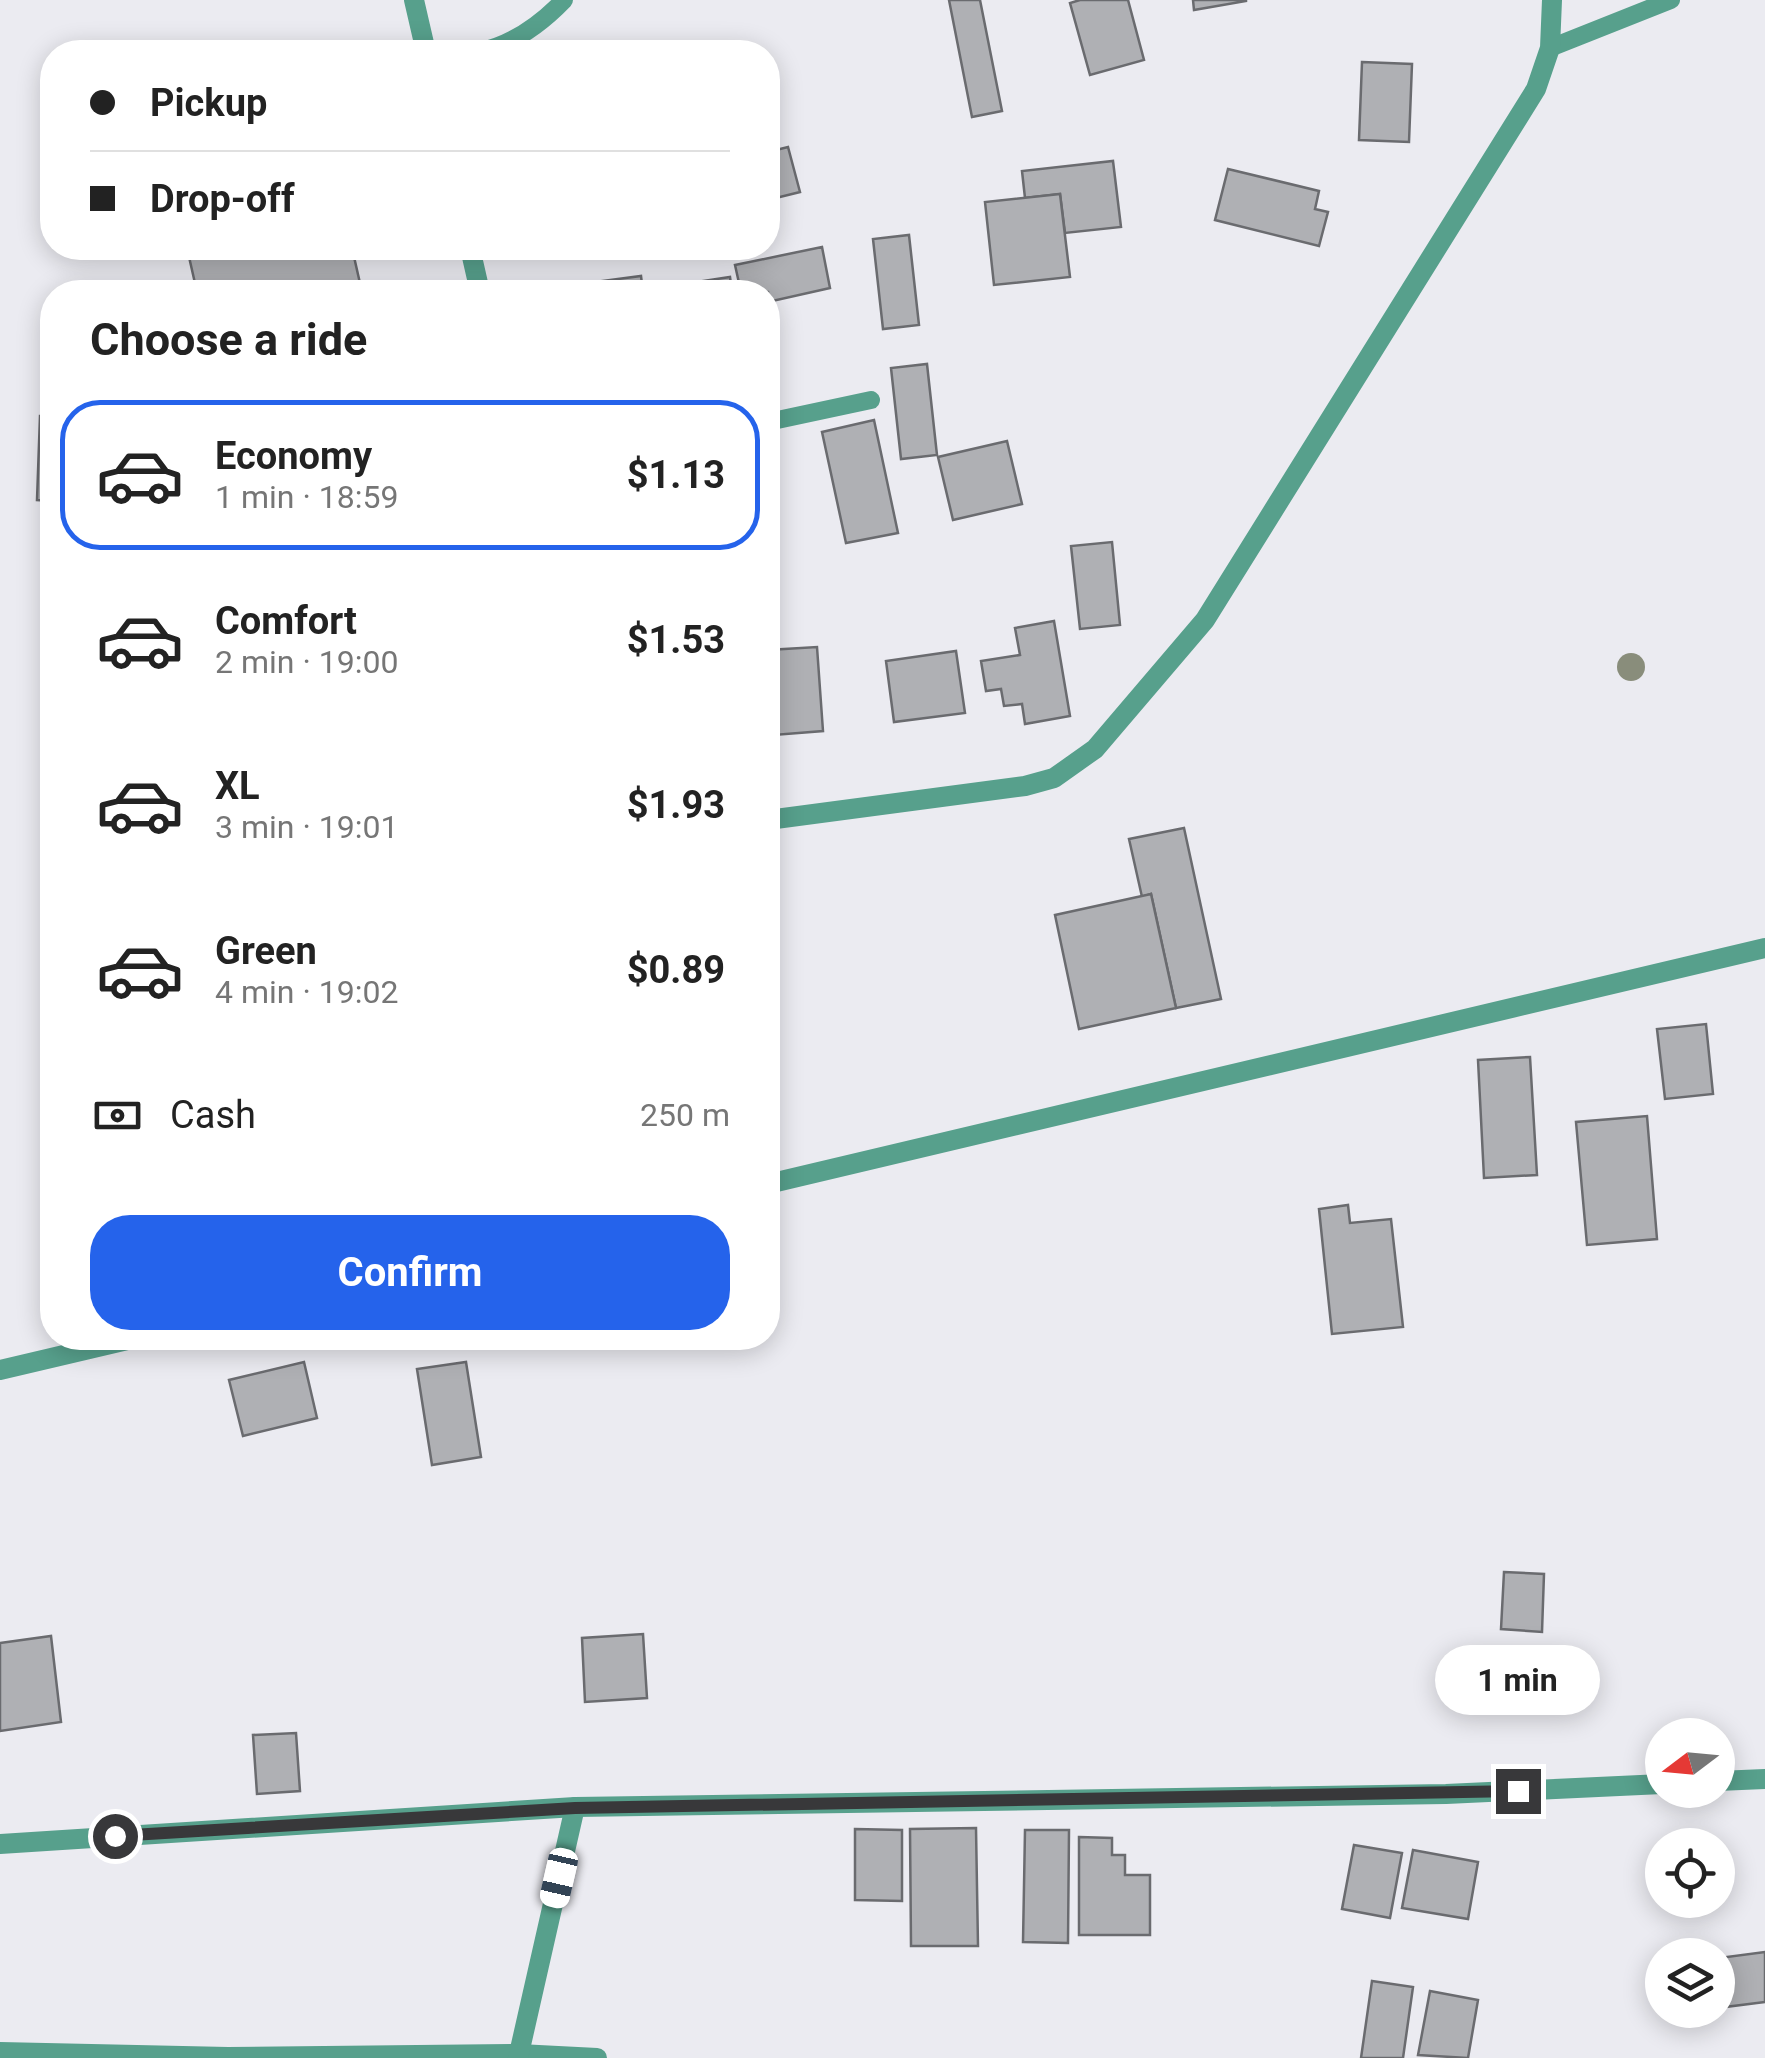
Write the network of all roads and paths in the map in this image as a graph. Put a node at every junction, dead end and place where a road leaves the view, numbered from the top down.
1 (414, 0) edge
2 (564, 0) edge
3 (1552, 0) edge
4 (1671, 0) edge
5 (423, 40) edge
6 (513, 40) edge
7 (1550, 48) junction
8 (871, 400) dead end
9 (780, 419) edge
10 (780, 818) edge
11 (1765, 948) edge
12 (780, 1181) edge
13 (85, 1350) edge
14 (0, 1370) edge
15 (1765, 1779) edge
16 (1735, 1780) edge
17 (1645, 1785) edge
18 (575, 1808) junction
19 (0, 1844) edge
20 (0, 2052) edge
21 (519, 2056) edge
22 (228, 2057) edge
23 (597, 2058) edge

1 - 5 street
2 - 6 lane
3 - 7 street
4 - 7 lane
7 - 10 street
8 - 9 lane
11 - 12 street
13 - 14 street
15 - 16 street
17 - 18 street
18 - 19 street
18 - 21 street
20 - 22 street
21 - 22 street
21 - 23 street

